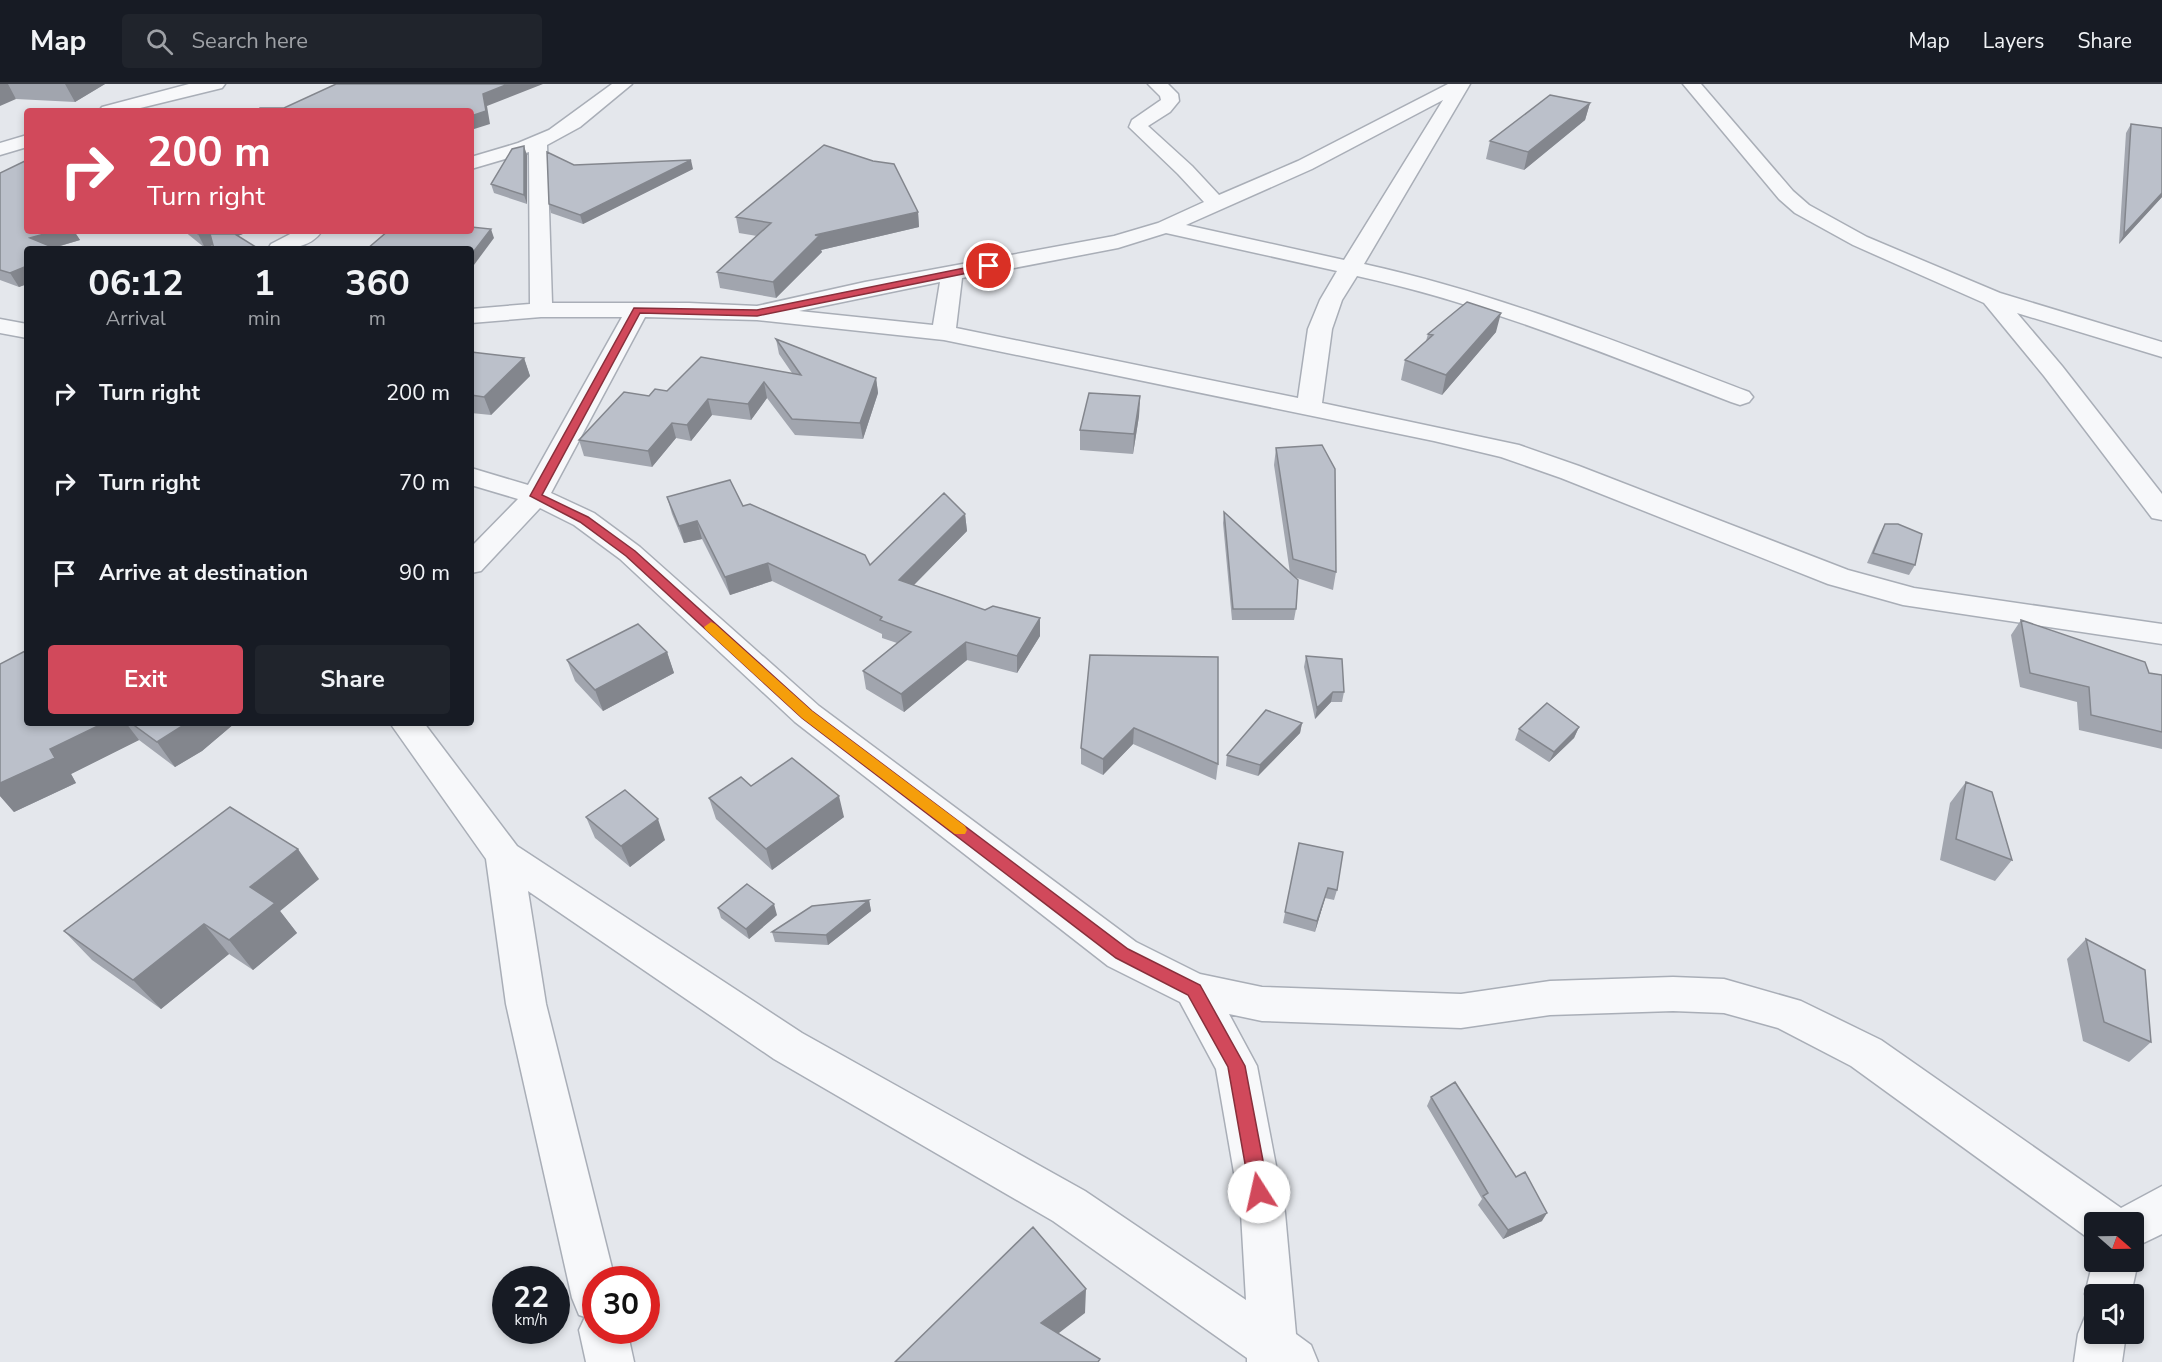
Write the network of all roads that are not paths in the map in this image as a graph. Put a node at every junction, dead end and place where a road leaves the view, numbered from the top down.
1 (216, 84) edge
2 (623, 84) edge
3 (1157, 84) edge
4 (1692, 84) edge
5 (1461, 85) edge
6 (119, 108) edge
7 (24, 142) edge
8 (538, 143) junction
9 (0, 149) edge
10 (474, 162) edge
11 (1217, 205) junction
12 (1165, 227) junction
13 (306, 234) edge
14 (284, 246) edge
15 (1350, 266) junction
16 (952, 272) junction
17 (1992, 298) junction
18 (541, 310) junction
19 (637, 310) junction
20 (757, 313) junction
21 (474, 316) edge
22 (0, 326) edge
23 (24, 330) edge
24 (944, 333) junction
25 (2162, 350) edge
26 (1740, 397) dead end
27 (1309, 409) junction
28 (474, 477) edge
29 (536, 496) junction
30 (2162, 512) edge
31 (474, 561) edge
32 (2162, 633) edge
33 (408, 726) edge
34 (504, 856) junction
35 (1194, 990) junction
36 (2162, 1208) edge
37 (2090, 1212) edge
38 (2144, 1219) edge
39 (588, 1266) edge
40 (606, 1344) edge
41 (2101, 1344) edge
42 (1279, 1357) edge
43 (610, 1362) edge
44 (2098, 1362) edge

1 - 6 street
2 - 8 street
3 - 11 street
4 - 17 street
5 - 11 street
5 - 15 street
7 - 9 street
8 - 10 street
8 - 18 street
11 - 12 street
12 - 15 street
12 - 16 street
13 - 14 street
15 - 26 street
15 - 27 street
16 - 20 street
16 - 24 street
17 - 25 street
17 - 30 street
18 - 19 street
18 - 21 street
19 - 20 street
19 - 29 street
20 - 24 street
22 - 23 street
24 - 27 street
27 - 32 street
28 - 29 street
29 - 31 street
29 - 35 street
33 - 34 street
34 - 39 street
34 - 42 street
35 - 37 street
35 - 42 street
36 - 38 street
40 - 43 street
41 - 44 street

